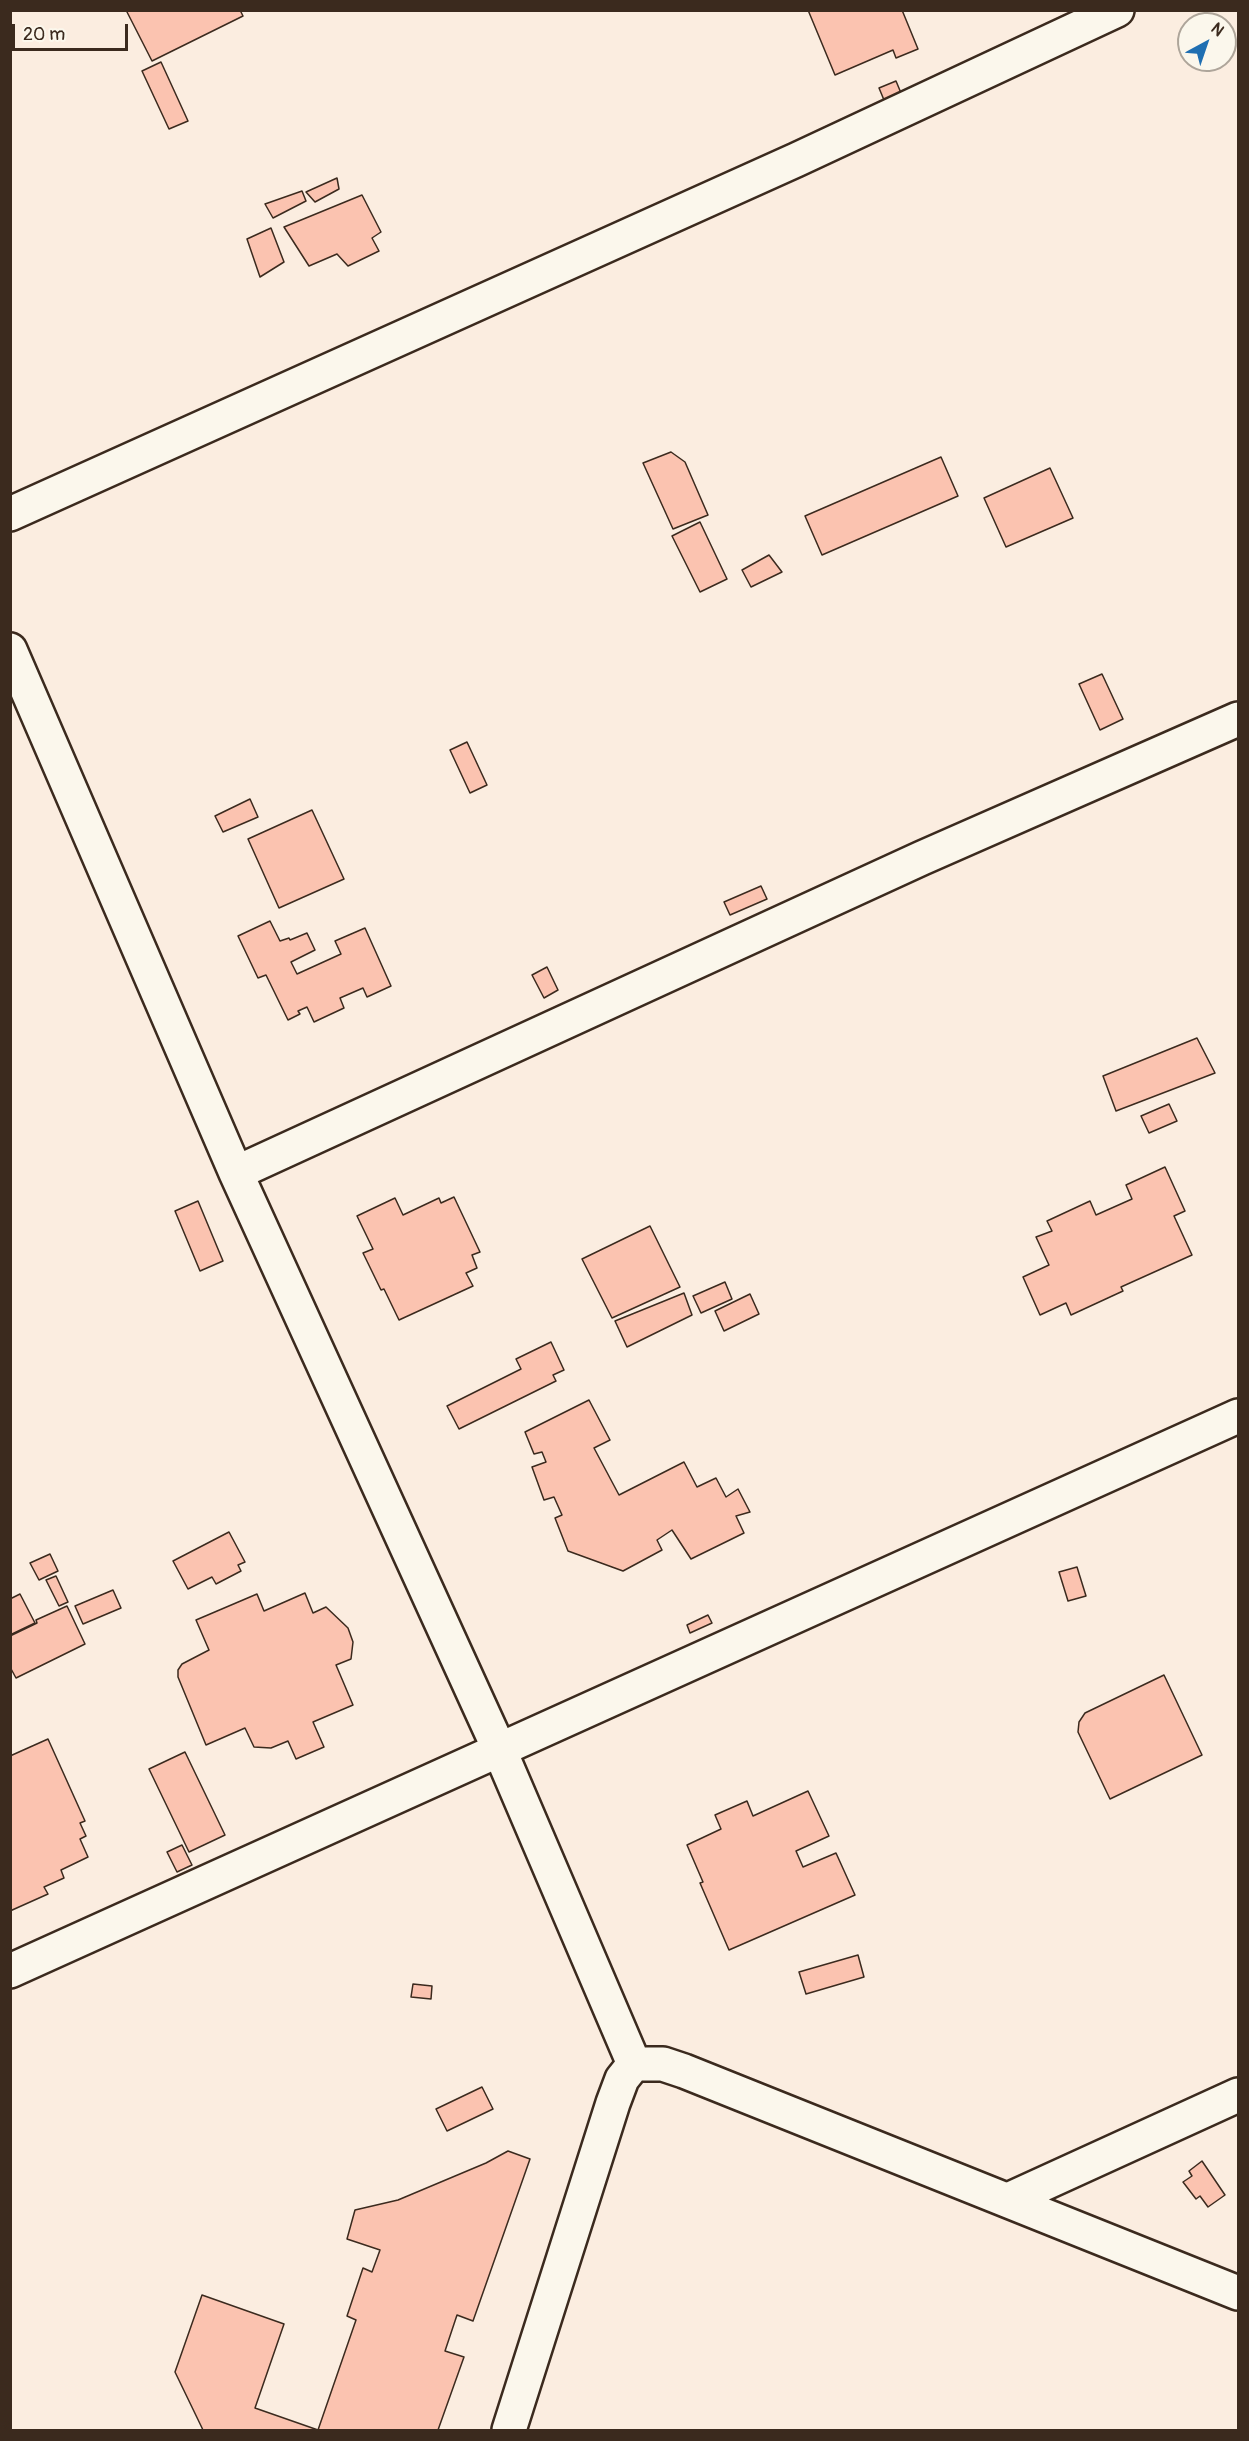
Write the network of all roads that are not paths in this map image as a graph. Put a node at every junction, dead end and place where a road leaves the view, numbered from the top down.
1 (1117, 10) edge
2 (10, 514) edge
3 (10, 650) edge
4 (1239, 719) edge
5 (236, 1173) junction
6 (1239, 1416) edge
7 (500, 1751) junction
8 (10, 1971) edge
9 (634, 2064) junction
10 (1239, 2095) edge
11 (1008, 2200) junction
12 (1239, 2293) edge
13 (509, 2430) edge

1 - 2 street
3 - 5 street
4 - 5 street
5 - 7 street
6 - 7 street
7 - 8 street
7 - 9 street
9 - 11 street
9 - 13 street
10 - 11 street
11 - 12 street

